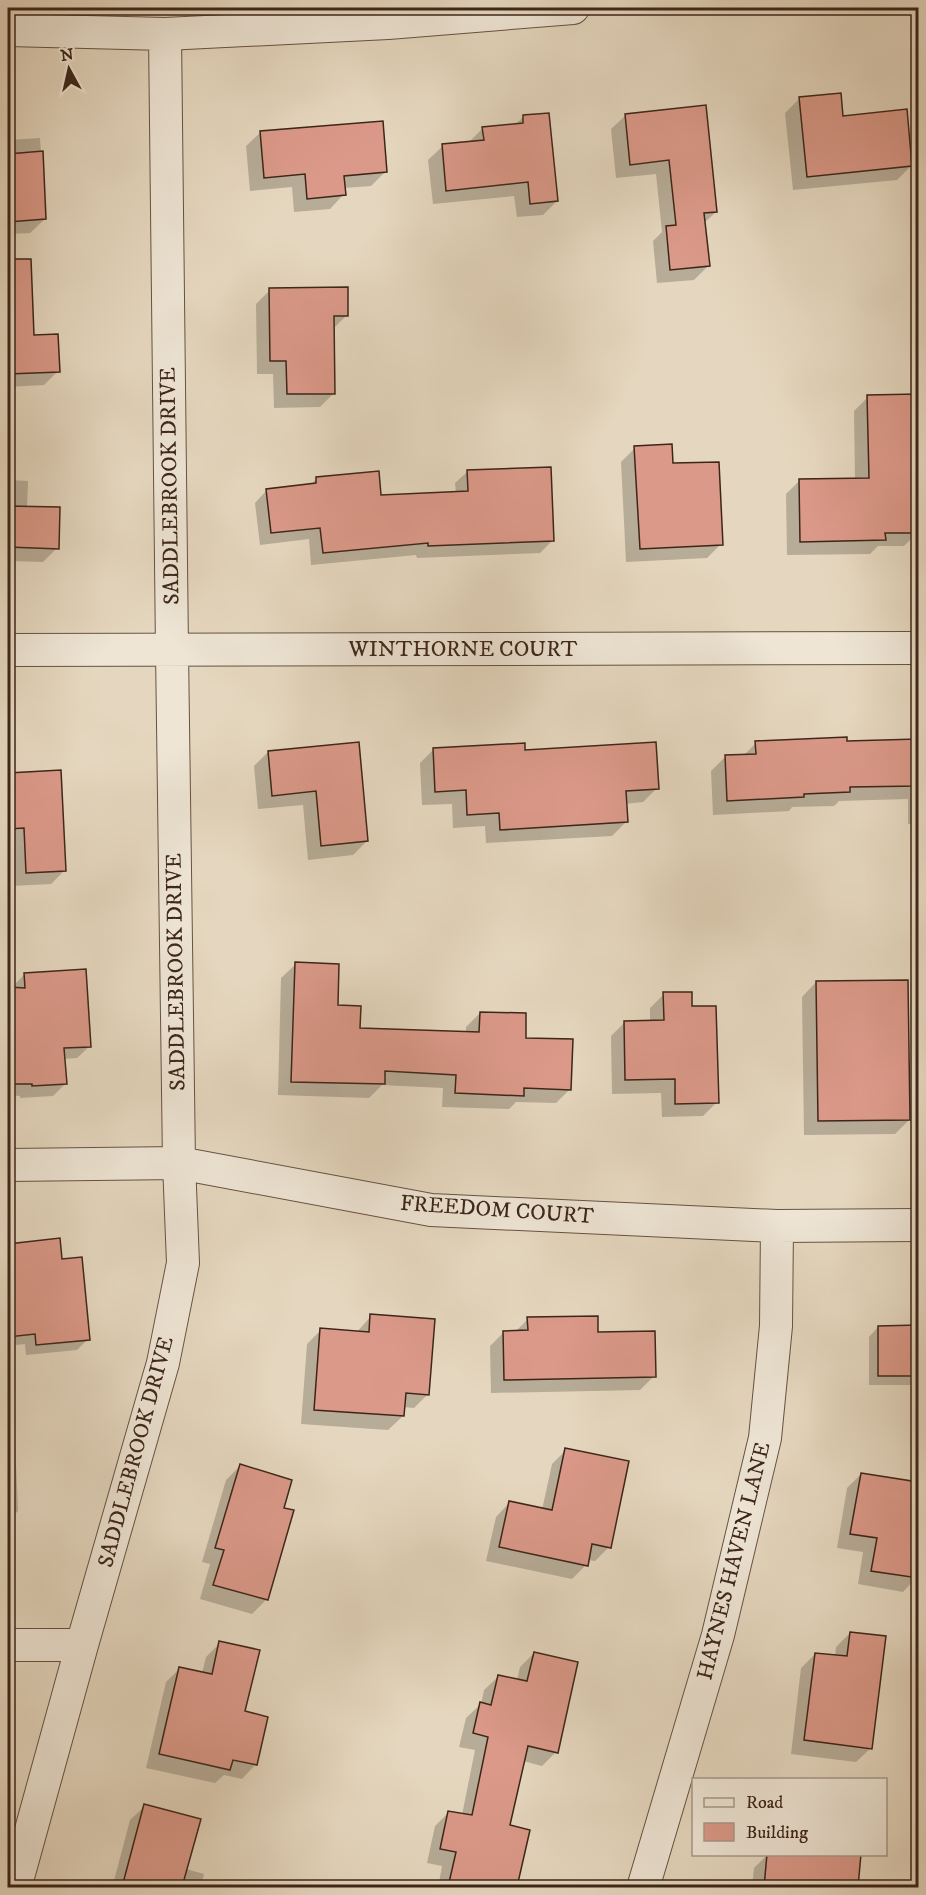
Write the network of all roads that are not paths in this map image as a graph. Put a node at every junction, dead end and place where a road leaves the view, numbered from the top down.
1 (573, 8) edge
2 (8, 30) edge
3 (165, 34) junction
4 (918, 648) edge
5 (8, 650) edge
6 (172, 650) junction
7 (179, 1163) junction
8 (8, 1165) edge
9 (918, 1225) edge
10 (777, 1226) junction
11 (8, 1645) edge
12 (82, 1645) junction
13 (15, 1887) edge
14 (643, 1887) edge

1 - 3 street
2 - 3 street
3 - 6 street, SADDLEBROOK DRIVE
4 - 6 street, WINTHORNE COURT
5 - 6 street, WINTHORNE COURT
6 - 7 street, SADDLEBROOK DRIVE
7 - 8 street, FREEDOM COURT
7 - 10 street, FREEDOM COURT
7 - 12 street, SADDLEBROOK DRIVE
9 - 10 street, FREEDOM COURT
10 - 14 street, HAYNES HAVEN LANE
11 - 12 street
12 - 13 street, SADDLEBROOK DRIVE

